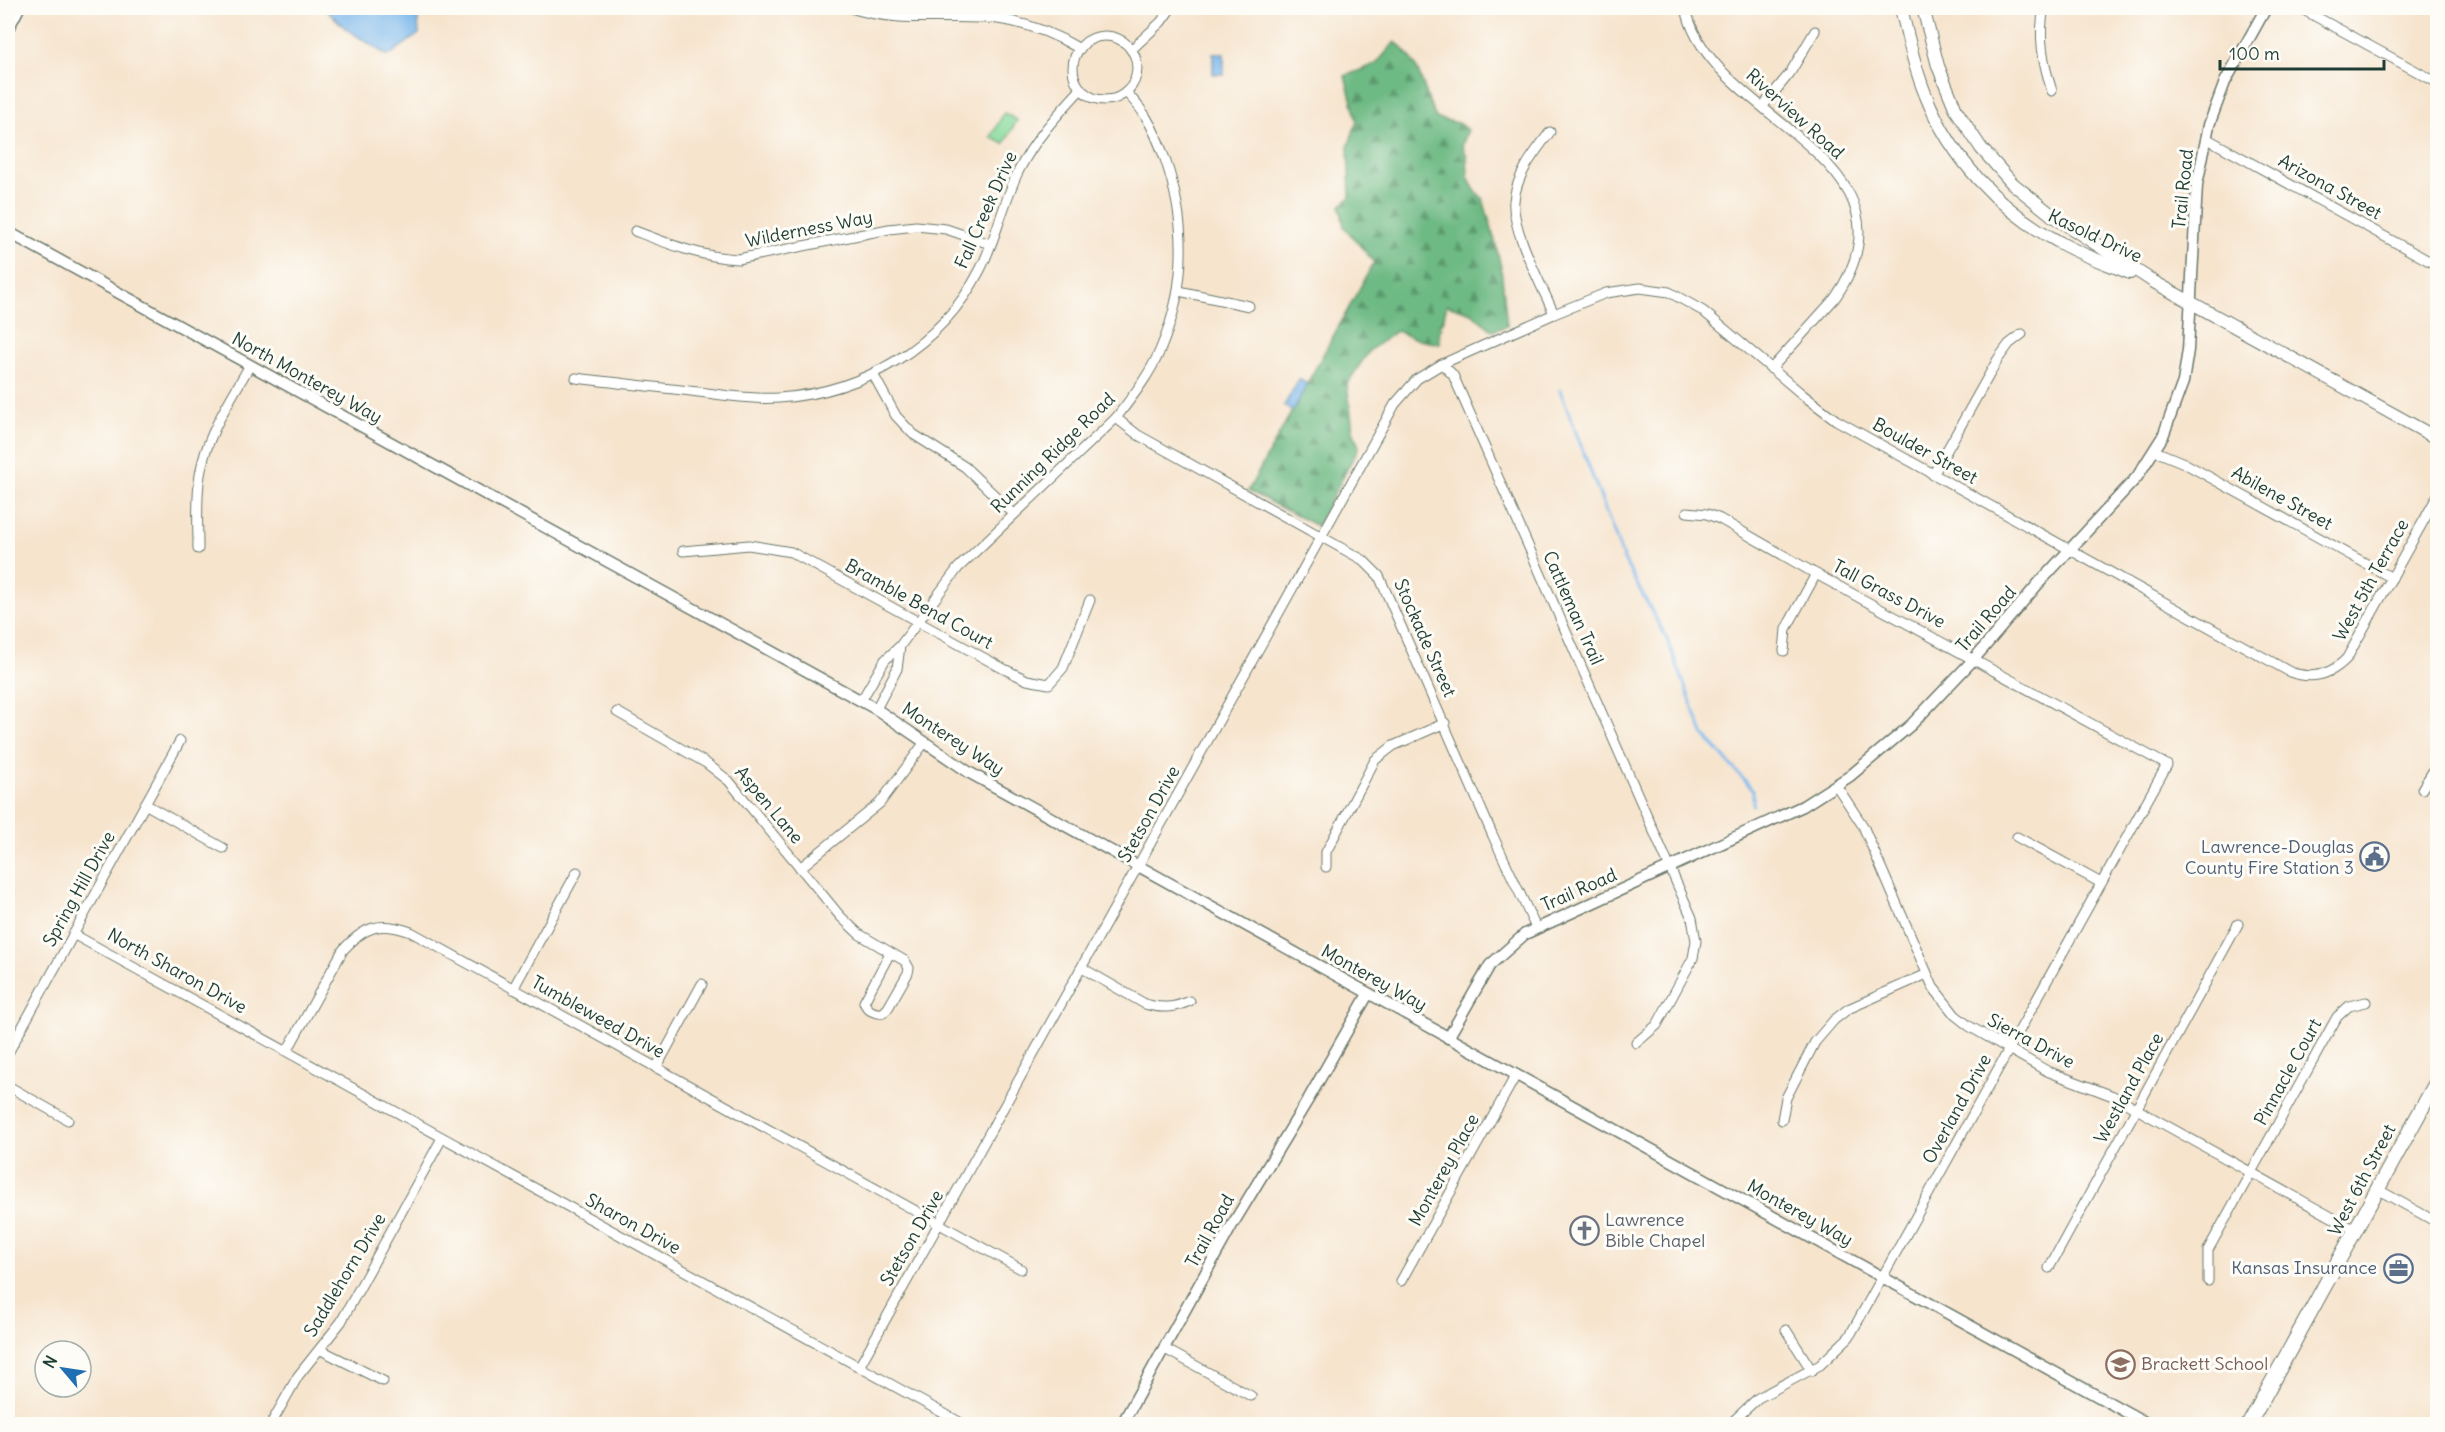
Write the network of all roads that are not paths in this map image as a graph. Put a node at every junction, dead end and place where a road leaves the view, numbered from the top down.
1 (19, 8) edge
2 (851, 8) edge
3 (1172, 8) edge
4 (1686, 8) edge
5 (1901, 8) edge
6 (1923, 8) edge
7 (2044, 8) edge
8 (2266, 8) edge
9 (2300, 8) edge
10 (8, 29) edge
11 (1815, 31) dead end
12 (1080, 49) junction
13 (1131, 50) junction
14 (2438, 83) edge
15 (1081, 89) junction
16 (2052, 91) dead end
17 (1126, 92) junction
18 (1763, 106) junction
19 (1550, 132) dead end
20 (2206, 138) junction
21 (8, 231) edge
22 (635, 231) dead end
23 (990, 244) junction
24 (2438, 266) edge
25 (2154, 282) junction
26 (1179, 291) junction
27 (2190, 303) junction
28 (1249, 306) dead end
29 (1554, 314) junction
30 (1519, 330) joint
31 (2022, 334) dead end
32 (1442, 364) junction
33 (250, 365) junction
34 (1771, 369) junction
35 (873, 374) junction
36 (576, 378) dead end
37 (1116, 418) junction
38 (2438, 439) edge
39 (2155, 451) junction
40 (1933, 475) junction
41 (2438, 495) edge
42 (1687, 512) dead end
43 (1014, 514) junction
44 (1321, 537) junction
45 (198, 549) dead end
46 (683, 551) dead end
47 (2070, 551) junction
48 (590, 553) joint
49 (1816, 574) junction
50 (2392, 578) junction
51 (1090, 600) dead end
52 (916, 622) junction
53 (900, 646) junction
54 (1784, 651) dead end
55 (1974, 658) junction
56 (2326, 674) joint
57 (861, 701) junction
58 (876, 709) junction
59 (617, 712) dead end
60 (1445, 723) junction
61 (180, 741) dead end
62 (925, 742) junction
63 (2438, 763) edge
64 (2167, 765) joint
65 (1836, 785) junction
66 (2422, 789) dead end
67 (145, 804) junction
68 (2017, 837) dead end
69 (224, 848) dead end
70 (1140, 866) junction
71 (1326, 867) dead end
72 (800, 868) junction
73 (1669, 868) junction
74 (578, 872) dead end
75 (2101, 883) junction
76 (2238, 924) dead end
77 (1536, 928) junction
78 (73, 934) junction
79 (890, 952) junction
80 (1082, 968) junction
81 (1927, 974) junction
82 (702, 984) dead end
83 (513, 989) junction
84 (1368, 994) junction
85 (1190, 1001) dead end
86 (2366, 1002) dead end
87 (1448, 1038) junction
88 (1636, 1043) dead end
89 (2010, 1048) junction
90 (287, 1051) junction
91 (8, 1053) edge
92 (656, 1068) junction
93 (1516, 1075) junction
94 (2438, 1079) edge
95 (8, 1086) edge
96 (2137, 1109) junction
97 (68, 1119) dead end
98 (1782, 1120) dead end
99 (442, 1138) junction
100 (2251, 1172) junction
101 (2377, 1189) junction
102 (938, 1223) junction
103 (2438, 1223) edge
104 (2355, 1230) junction
105 (2049, 1268) dead end
106 (1021, 1269) dead end
107 (1883, 1278) junction
108 (1401, 1281) dead end
109 (2208, 1281) dead end
110 (1786, 1330) dead end
111 (1165, 1348) junction
112 (321, 1350) junction
113 (859, 1367) junction
114 (1812, 1371) junction
115 (383, 1381) dead end
116 (1251, 1396) dead end
117 (271, 1425) edge
118 (963, 1425) edge
119 (1122, 1425) edge
120 (1730, 1425) edge
121 (2148, 1425) edge
122 (2249, 1425) edge

1 - 10 street
2 - 12 street
3 - 13 street
4 - 18 street, Riverview Road
5 - 25 main road, Kasold Drive
6 - 25 main road, Kasold Drive
7 - 16 street
8 - 20 street, Trail Road
9 - 14 street
11 - 18 street
12 - 13 street
12 - 15 street
13 - 17 street
15 - 17 street
15 - 23 street, Fall Creek Drive
17 - 26 street, Running Ridge Road
18 - 34 street, Riverview Road
19 - 29 street
20 - 24 street, Arizona Street
20 - 27 street, Trail Road
21 - 33 street, North Monterey Way
22 - 23 street, Wilderness Way
23 - 35 street, Fall Creek Drive
25 - 27 main road, Kasold Drive
26 - 28 street
26 - 37 street, Running Ridge Road
27 - 38 main road, Kasold Drive
27 - 39 street, Trail Road
29 - 30 street, Boulder Street
29 - 34 street, Boulder Street
30 - 32 street, Stetson Drive
31 - 40 street
32 - 44 street, Stetson Drive
32 - 73 street, Cattleman Trail
33 - 45 street
33 - 48 street, North Monterey Way
34 - 40 street, Boulder Street
35 - 36 street, Fall Creek Drive
35 - 43 street
37 - 43 street, Running Ridge Road
37 - 44 street, Stockade Street
39 - 47 street, Trail Road
39 - 50 street, Abilene Street
40 - 47 street, Boulder Street
41 - 50 street, West 5th Terrace
42 - 49 street, Tall Grass Drive
43 - 52 street, Running Ridge Road
44 - 60 street, Stockade Street
44 - 70 street, Stetson Drive
46 - 52 street, Bramble Bend Court
47 - 55 street, Trail Road
47 - 56 street, Boulder Street
48 - 57 street, Monterey Way
49 - 54 street
49 - 55 street, Tall Grass Drive
50 - 56 street, West 5th Terrace
51 - 52 street, Bramble Bend Court
52 - 53 street, Running Ridge Road
53 - 57 street, Running Ridge Road
53 - 58 street, Running Ridge Road
55 - 64 street, Tall Grass Drive
55 - 65 street, Trail Road
57 - 58 street, Monterey Way
58 - 62 street, Monterey Way
59 - 72 street, Aspen Lane
60 - 71 street
60 - 77 street, Stockade Street
61 - 67 street, Spring Hill Drive
62 - 70 street, Monterey Way
62 - 72 street, Aspen Lane
63 - 66 street
64 - 75 street, Overland Drive
65 - 73 street, Trail Road
65 - 81 street, Sierra Drive
67 - 69 street
67 - 78 street, Spring Hill Drive
68 - 75 street
70 - 80 street, Stetson Drive
70 - 84 street, Monterey Way
72 - 79 street, Aspen Lane
73 - 77 street, Trail Road
73 - 88 street, Cattleman Trail
74 - 83 street
75 - 89 street, Overland Drive
76 - 96 street, Westland Place
77 - 87 street, Trail Road
78 - 90 street, North Sharon Drive
78 - 91 street, Spring Hill Drive
79 - 79 street, Aspen Lane
80 - 85 street
80 - 102 street, Stetson Drive
81 - 89 street, Sierra Drive
81 - 98 street
82 - 92 street
83 - 90 street, Tumbleweed Drive
83 - 92 street, Tumbleweed Drive
84 - 87 street, Monterey Way
84 - 111 street, Trail Road
86 - 100 street, Pinnacle Court
87 - 93 street, Monterey Way
89 - 96 street, Sierra Drive
89 - 107 street, Overland Drive
90 - 99 street, Sharon Drive
92 - 102 street, Tumbleweed Drive
93 - 107 street, Monterey Way
93 - 108 street, Monterey Place
94 - 101 main road, West 6th Street
95 - 97 street
96 - 100 street, Sierra Drive
96 - 105 street, Westland Place
99 - 112 street, Saddlehorn Drive
99 - 113 street, Sharon Drive
100 - 104 street, Sierra Drive
100 - 109 street, Pinnacle Court
101 - 103 street
101 - 104 main road, West 6th Street
102 - 106 street, Tumbleweed Drive
102 - 113 street, Stetson Drive
104 - 122 main road, West 6th Street
107 - 114 street, Overland Drive
107 - 121 street, Monterey Way
110 - 114 street
111 - 116 street
111 - 119 street, Trail Road
112 - 115 street
112 - 117 street, Saddlehorn Drive
113 - 118 street, Sharon Drive
114 - 120 street, Overland Drive

